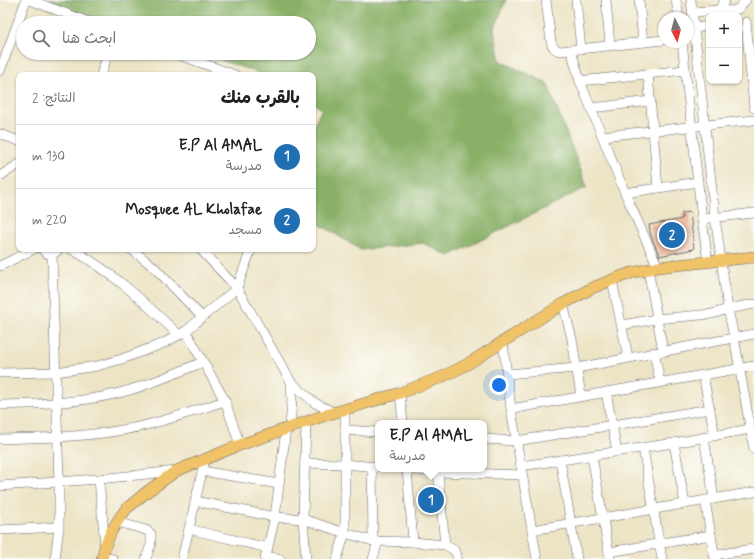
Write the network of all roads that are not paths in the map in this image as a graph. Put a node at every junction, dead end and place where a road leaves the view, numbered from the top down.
1 (26, 0) edge
2 (30, 0) edge
3 (546, 0) edge
4 (576, 0) edge
5 (606, 0) edge
6 (639, 0) edge
7 (676, 0) edge
8 (691, 0) edge
9 (725, 0) edge
10 (746, 0) edge
11 (719, 10) junction
12 (678, 12) edge
13 (693, 12) joint
14 (20, 16) edge
15 (73, 16) edge
16 (746, 22) edge
17 (706, 26) edge
18 (16, 27) edge
19 (694, 28) edge
20 (658, 41) edge
21 (643, 42) junction
22 (610, 46) junction
23 (683, 48) edge
24 (694, 48) edge
25 (576, 49) junction
26 (105, 60) edge
27 (193, 60) edge
28 (685, 70) junction
29 (0, 71) edge
30 (101, 72) edge
31 (225, 72) edge
32 (648, 74) junction
33 (580, 81) junction
34 (650, 101) junction
35 (592, 108) junction
36 (754, 108) edge
37 (754, 120) edge
38 (705, 125) junction
39 (691, 127) junction
40 (653, 131) junction
41 (0, 134) edge
42 (604, 136) junction
43 (16, 140) edge
44 (16, 166) edge
45 (0, 176) edge
46 (698, 182) junction
47 (658, 188) junction
48 (625, 194) junction
49 (754, 213) edge
50 (715, 217) junction
51 (702, 219) junction
52 (28, 252) edge
53 (45, 252) edge
54 (55, 252) edge
55 (77, 252) edge
56 (134, 252) edge
57 (203, 252) edge
58 (251, 252) edge
59 (754, 257) edge
60 (722, 261) junction
61 (708, 262) junction
62 (0, 266) edge
63 (653, 268) junction
64 (612, 280) junction
65 (237, 288) junction
66 (563, 304) junction
67 (754, 304) edge
68 (728, 309) junction
69 (202, 317) junction
70 (656, 319) junction
71 (622, 325) junction
72 (182, 333) junction
73 (754, 334) edge
74 (734, 337) junction
75 (503, 342) junction
76 (658, 351) junction
77 (628, 357) junction
78 (203, 362) junction
79 (754, 366) edge
80 (577, 368) junction
81 (739, 368) junction
82 (56, 372) junction
83 (0, 373) edge
84 (507, 374) junction
85 (704, 375) junction
86 (290, 382) junction
87 (660, 382) junction
88 (606, 392) junction
89 (400, 393) junction
90 (581, 396) junction
91 (225, 401) junction
92 (57, 403) junction
93 (0, 405) edge
94 (511, 408) junction
95 (710, 409) junction
96 (750, 410) edge
97 (340, 411) junction
98 (403, 420) edge
99 (306, 422) junction
100 (612, 425) junction
101 (288, 428) junction
102 (345, 430) junction
103 (750, 430) junction
104 (375, 432) edge
105 (715, 436) junction
106 (57, 437) junction
107 (704, 438) junction
108 (0, 439) edge
109 (487, 439) edge
110 (516, 441) junction
111 (674, 443) junction
112 (240, 445) junction
113 (643, 448) junction
114 (754, 449) edge
115 (617, 452) junction
116 (592, 456) junction
117 (205, 459) junction
118 (560, 460) junction
119 (305, 463) junction
120 (344, 464) junction
121 (375, 466) edge
122 (176, 471) junction
123 (202, 471) junction
124 (487, 471) edge
125 (522, 471) junction
126 (375, 472) edge
127 (406, 472) edge
128 (438, 472) edge
129 (99, 479) junction
130 (59, 482) junction
131 (279, 484) junction
132 (0, 486) edge
133 (754, 492) edge
134 (710, 499) junction
135 (195, 500) junction
136 (685, 504) junction
137 (653, 508) junction
138 (275, 517) junction
139 (603, 518) junction
140 (303, 520) junction
141 (117, 522) junction
142 (570, 523) junction
143 (59, 527) junction
144 (189, 529) junction
145 (0, 530) edge
146 (532, 530) junction
147 (345, 533) junction
148 (711, 534) junction
149 (376, 541) junction
150 (413, 542) junction
151 (660, 544) junction
152 (445, 545) junction
153 (754, 549) edge
154 (266, 554) edge
155 (105, 555) edge
156 (609, 555) edge
157 (715, 557) edge
158 (55, 559) edge
159 (146, 559) edge
160 (182, 559) edge
161 (280, 559) edge
162 (306, 559) edge
163 (337, 559) edge
164 (373, 559) edge
165 (457, 559) edge
166 (537, 559) edge
167 (577, 559) edge
168 (662, 559) edge

1 - 14 street
2 - 15 street
3 - 25 street
4 - 25 street
5 - 22 street
6 - 21 street
7 - 12 street
8 - 13 street
9 - 11 street
10 - 11 street
11 - 13 street
16 - 36 street
17 - 19 street
18 - 29 street
20 - 21 street
21 - 22 street
22 - 25 street
23 - 28 street
24 - 38 street
25 - 33 street
26 - 30 street
27 - 31 street
28 - 32 street
28 - 39 street
32 - 33 street
32 - 34 street
33 - 35 street
34 - 35 street
34 - 40 street
35 - 42 street
37 - 38 street
38 - 39 street
38 - 50 street
39 - 40 street
39 - 46 street
40 - 42 street
40 - 47 street
41 - 43 street
42 - 48 street
44 - 45 street
46 - 47 street
46 - 51 street
47 - 48 street
48 - 63 street
49 - 50 street
50 - 51 street
50 - 60 street
51 - 61 street
52 - 62 street
53 - 54 street
54 - 82 street
55 - 72 street
56 - 69 street
57 - 65 street
58 - 65 street
59 - 60 main road
60 - 61 main road
60 - 68 street
61 - 63 main road
63 - 64 main road
63 - 70 street
64 - 66 main road
64 - 71 street
65 - 69 street
65 - 86 street
66 - 75 main road
66 - 80 street
67 - 68 street
68 - 70 street
68 - 74 street
69 - 72 street
70 - 71 street
70 - 76 street
71 - 77 street
72 - 78 street
72 - 82 street
73 - 74 street
74 - 76 street
74 - 81 street
75 - 84 street
75 - 89 main road
76 - 77 street
76 - 87 street
77 - 80 street
78 - 91 street
78 - 92 street
79 - 81 street
80 - 84 street
80 - 90 street
81 - 85 street
81 - 96 street
82 - 83 street
82 - 92 street
84 - 94 street
85 - 87 street
85 - 95 street
86 - 97 street
86 - 101 street
87 - 88 street
88 - 90 street
88 - 100 street
89 - 97 main road
89 - 98 street
90 - 94 street
91 - 106 street
91 - 112 street
92 - 93 street
92 - 106 street
94 - 110 street
95 - 100 street
95 - 105 street
96 - 103 street
97 - 99 main road
97 - 102 street
99 - 101 main road
99 - 119 street
100 - 110 street
100 - 115 street
101 - 112 main road
101 - 131 street
102 - 104 street
102 - 120 street
103 - 105 street
103 - 114 street
105 - 107 street
106 - 108 street
106 - 130 street
107 - 111 street
107 - 134 street
109 - 110 street
110 - 125 street
111 - 113 street
111 - 136 street
112 - 117 main road
113 - 115 street
113 - 137 street
115 - 116 street
116 - 118 street
116 - 139 street
117 - 122 main road
117 - 123 street
118 - 125 street
118 - 142 street
119 - 120 street
119 - 140 street
120 - 121 street
120 - 147 street
122 - 129 street
122 - 141 main road
123 - 131 street
123 - 135 street
124 - 125 street
125 - 146 street
126 - 149 street
127 - 150 street
128 - 152 street
129 - 130 street
129 - 155 street
130 - 132 street
130 - 143 street
131 - 138 street
133 - 134 street
134 - 136 street
134 - 148 street
135 - 138 street
135 - 144 street
136 - 137 street
137 - 139 street
137 - 151 street
138 - 140 street
138 - 154 street
139 - 142 street
139 - 156 street
140 - 147 street
140 - 162 street
141 - 155 main road
141 - 159 street
142 - 146 street
142 - 167 street
143 - 145 street
143 - 158 street
144 - 154 street
144 - 160 street
146 - 166 street
147 - 149 street
147 - 163 street
148 - 151 street
148 - 157 street
149 - 150 street
149 - 164 street
150 - 152 street
151 - 156 street
151 - 168 street
152 - 165 street
153 - 157 street
154 - 161 street

